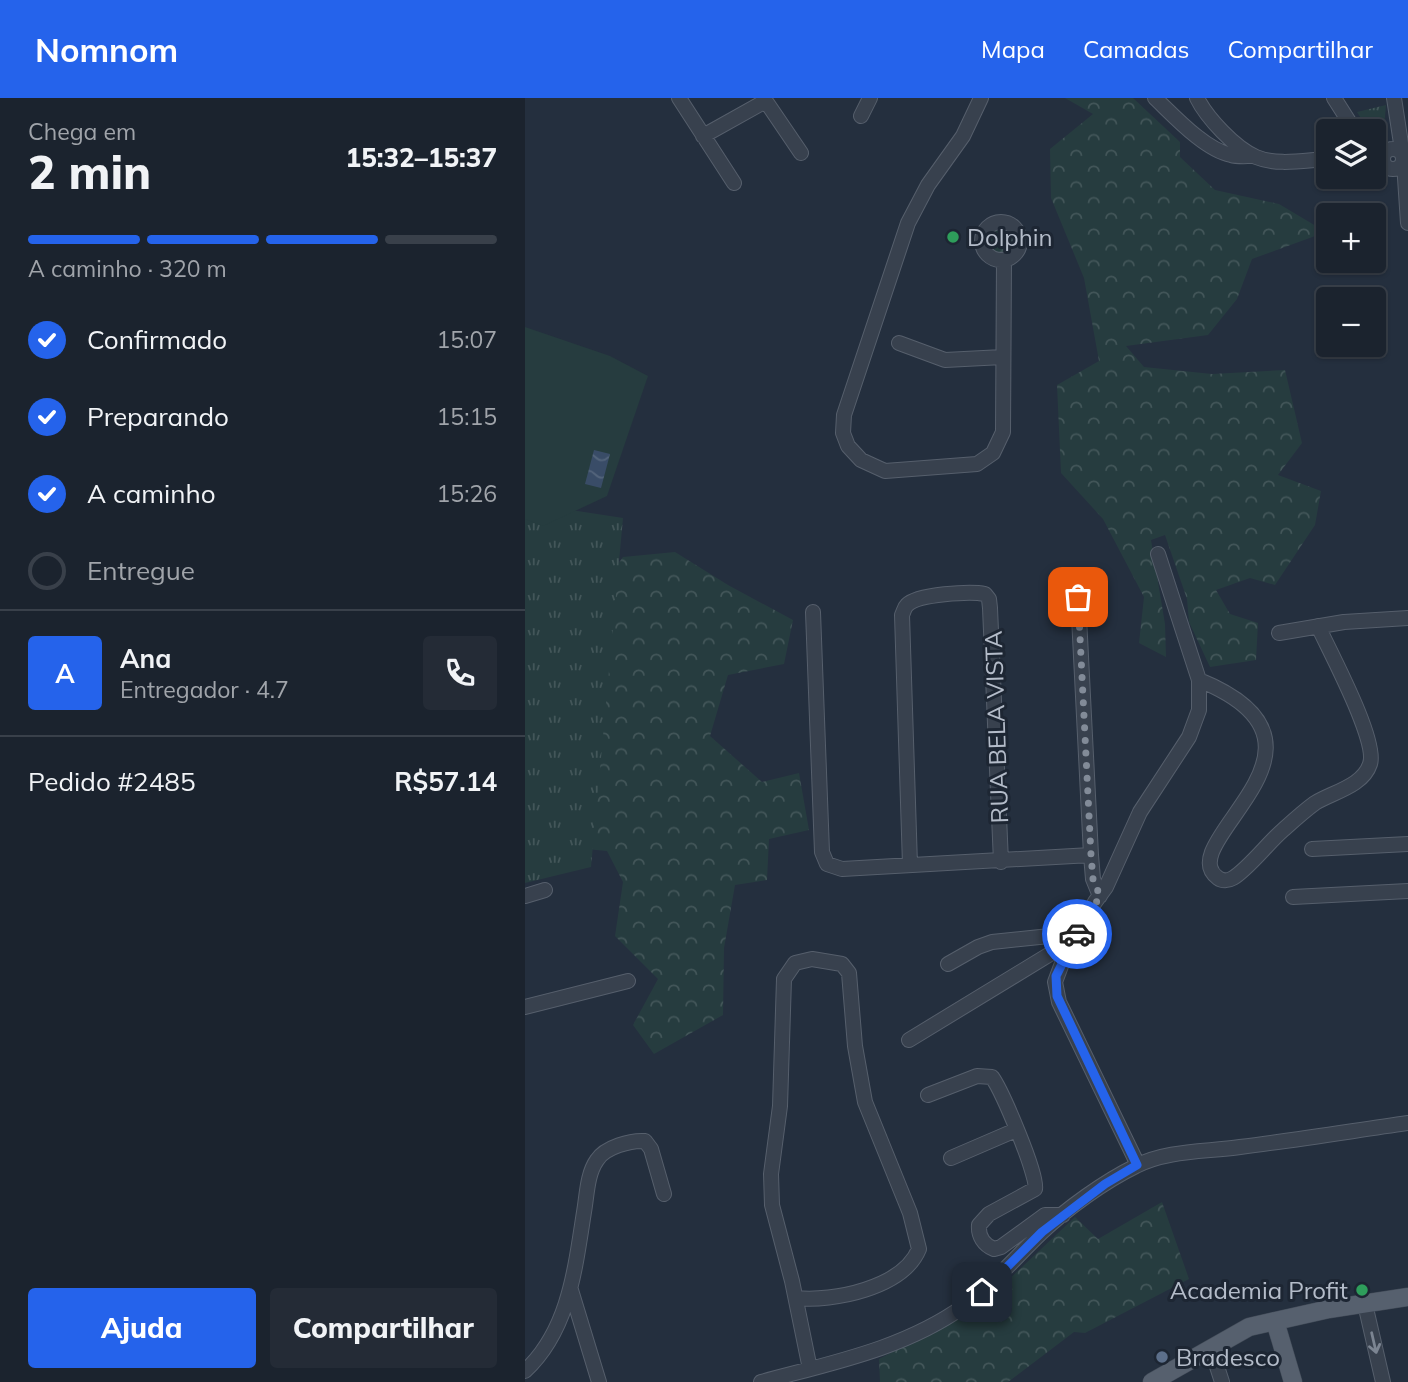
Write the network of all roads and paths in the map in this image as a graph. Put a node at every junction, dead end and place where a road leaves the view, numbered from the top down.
1 (679, 98) edge
2 (870, 98) edge
3 (981, 98) edge
4 (1155, 98) edge
5 (1197, 98) edge
6 (1334, 98) edge
7 (1394, 98) edge
8 (861, 116) dead end
9 (1347, 119) edge
10 (703, 136) junction
11 (801, 153) dead end
12 (1255, 157) junction
13 (1388, 158) edge
14 (1316, 159) edge
15 (734, 183) dead end
16 (1408, 223) edge
17 (1004, 260) dead end
18 (899, 343) dead end
19 (1003, 357) junction
20 (1159, 554) dead end
21 (1078, 597) dead end
22 (813, 612) dead end
23 (1408, 618) edge
24 (1318, 626) junction
25 (1279, 633) dead end
26 (1199, 680) junction
27 (1408, 844) edge
28 (1313, 849) dead end
29 (1091, 855) junction
30 (1001, 862) junction
31 (910, 866) junction
32 (545, 890) dead end
33 (1408, 891) edge
34 (525, 896) edge
35 (1100, 896) junction
36 (1293, 897) dead end
37 (1076, 936) junction
38 (948, 964) dead end
39 (628, 981) dead end
40 (525, 1007) edge
41 (909, 1040) dead end
42 (928, 1095) dead end
43 (1408, 1123) edge
44 (1016, 1130) junction
45 (951, 1158) dead end
46 (1137, 1165) junction
47 (664, 1194) dead end
48 (1058, 1219) junction
49 (571, 1290) junction
50 (1408, 1297) edge
51 (796, 1298) junction
52 (1365, 1304) junction
53 (1275, 1321) junction
54 (1211, 1348) junction
55 (810, 1369) junction
56 (525, 1371) edge
57 (599, 1382) edge
58 (761, 1382) edge
59 (1151, 1382) edge
60 (1222, 1382) edge
61 (1293, 1382) edge
62 (1383, 1382) edge

1 - 10 street
2 - 8 street
3 - 19 street
4 - 12 street
5 - 12 street
6 - 9 street
7 - 13 street
10 - 11 street
10 - 15 street
12 - 14 street
13 - 16 street
17 - 19 street
18 - 19 street
20 - 26 street
21 - 29 street
22 - 31 street
23 - 24 street
24 - 25 street
24 - 26 street
26 - 35 street
27 - 28 street
29 - 30 street
29 - 35 street
30 - 31 street
30 - 31 street, RUA BELA VISTA
32 - 34 street
33 - 36 street
35 - 37 street
37 - 38 street
37 - 41 street
37 - 46 street
39 - 40 street
42 - 44 street
43 - 46 street
44 - 45 street
44 - 48 street
46 - 48 street
47 - 49 street
48 - 55 street
49 - 56 street
49 - 57 street
50 - 52 main road
51 - 51 street
51 - 55 street
52 - 53 main road
52 -> 62 street
53 - 54 main road
53 - 61 main road
54 - 59 main road
54 - 60 street
55 - 58 street

